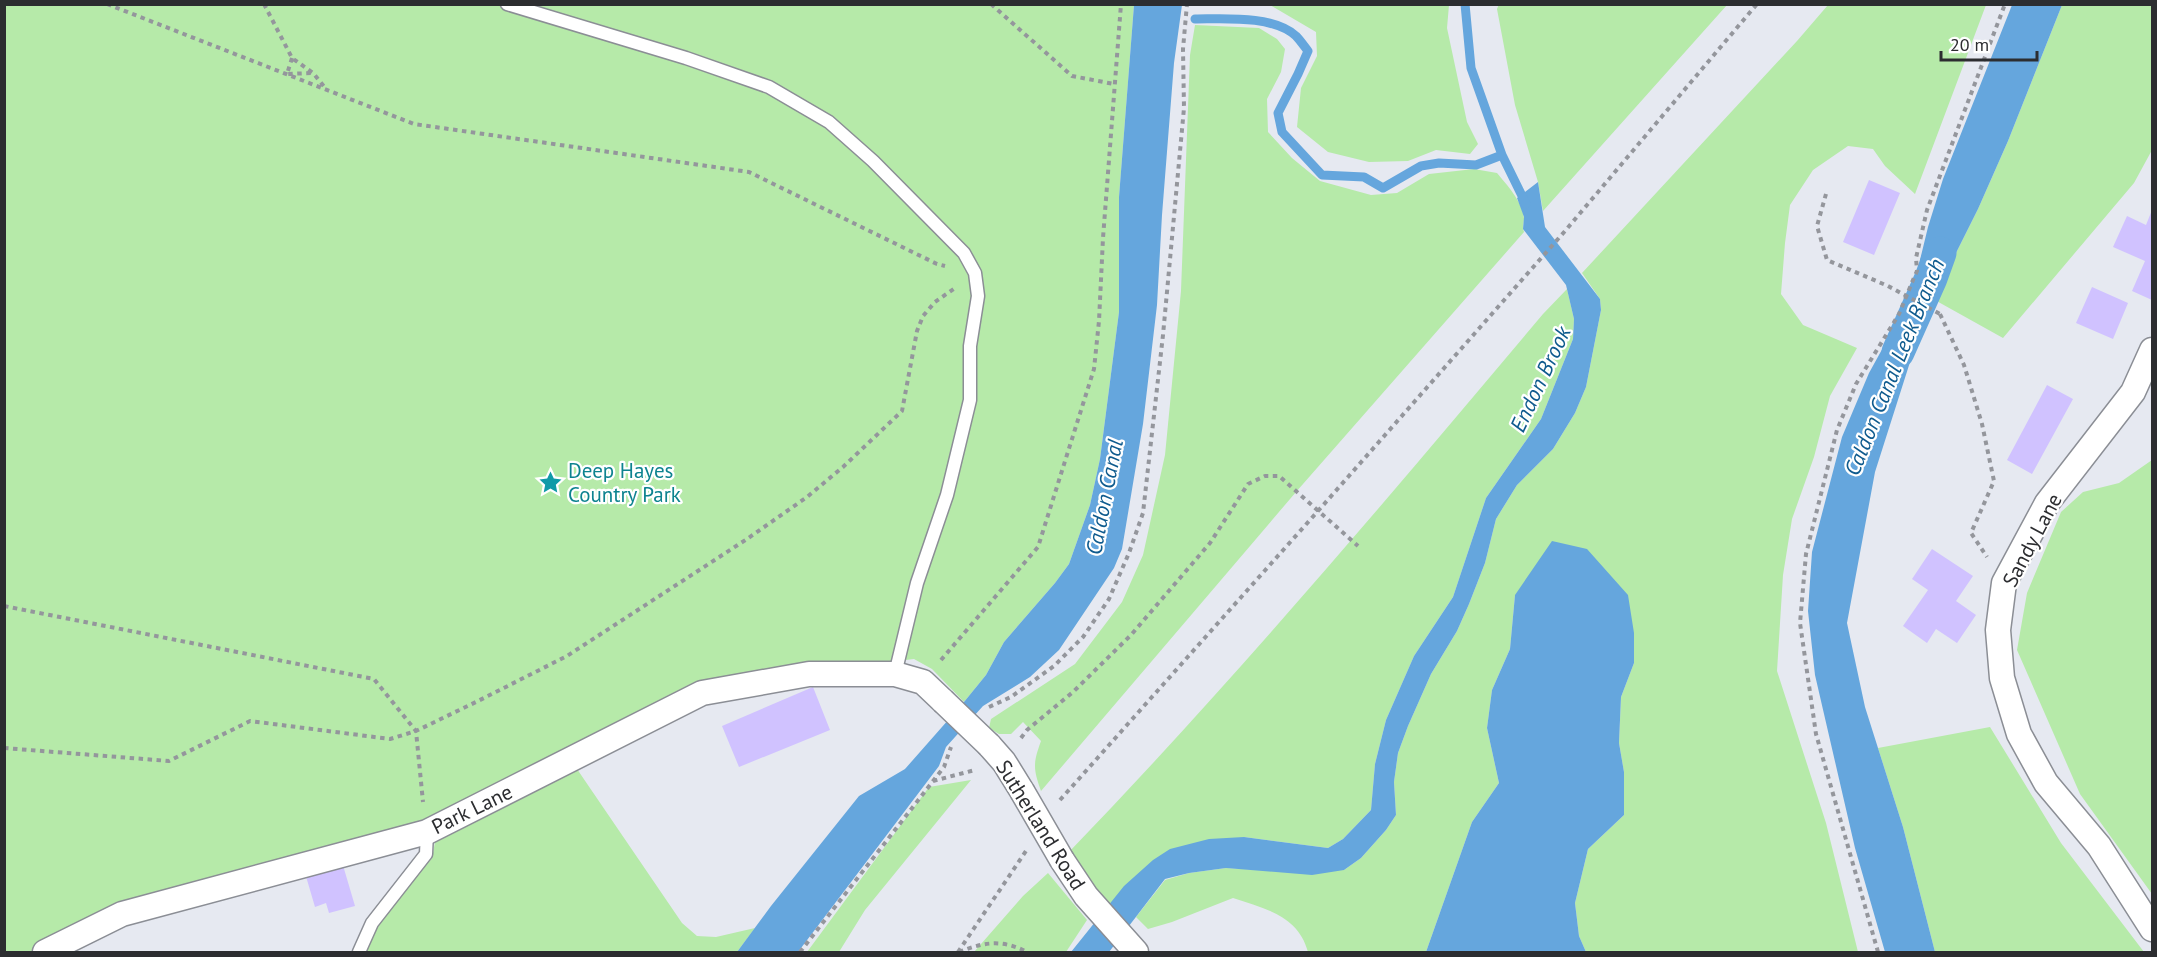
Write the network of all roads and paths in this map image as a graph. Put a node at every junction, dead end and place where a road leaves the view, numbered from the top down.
1 (107, 4) edge
2 (264, 4) edge
3 (507, 4) edge
4 (991, 4) edge
5 (1121, 4) edge
6 (1186, 4) edge
7 (1757, 4) edge
8 (2005, 4) edge
9 (292, 58) junction
10 (313, 73) junction
11 (287, 74) junction
12 (1114, 84) junction
13 (327, 89) junction
14 (1826, 194) dead end
15 (975, 273) junction
16 (2152, 350) edge
17 (1318, 511) junction
18 (1358, 546) dead end
19 (2004, 583) junction
20 (4, 606) edge
21 (896, 674) junction
22 (923, 682) junction
23 (985, 709) dead end
24 (416, 731) junction
25 (957, 741) dead end
26 (4, 748) edge
27 (996, 753) junction
28 (933, 782) junction
29 (1056, 804) dead end
30 (427, 832) junction
31 (1030, 844) dead end
32 (2152, 929) edge
33 (1131, 946) edge
34 (45, 952) edge
35 (359, 952) edge
36 (800, 952) edge
37 (958, 952) edge
38 (1027, 952) edge
39 (1878, 952) edge

1 - 11 path
2 - 9 path
3 - 15 lane
4 - 12 path
5 - 12 path
6 - 23 path
7 - 17 path
8 - 39 path
9 - 10 path
9 - 11 path
10 - 11 path
10 - 13 path
11 - 13 path
12 - 22 path
13 - 15 path
14 - 19 path, bridge
15 - 21 lane
15 - 24 path
16 - 19 street, Sandy Lane
17 - 18 path
17 - 27 path
17 - 29 path
19 - 32 street, Sandy Lane
20 - 24 path
21 - 22 street, Sutherland Road
21 - 30 street, Park Lane
22 - 27 street, Sutherland Road, bridge
24 - 26 path
24 - 30 path
25 - 28 path
27 - 28 path
27 - 33 street, Sutherland Road, bridge
28 - 36 path
30 - 34 street, Park Lane
30 - 35 lane
31 - 37 path
37 - 38 path

